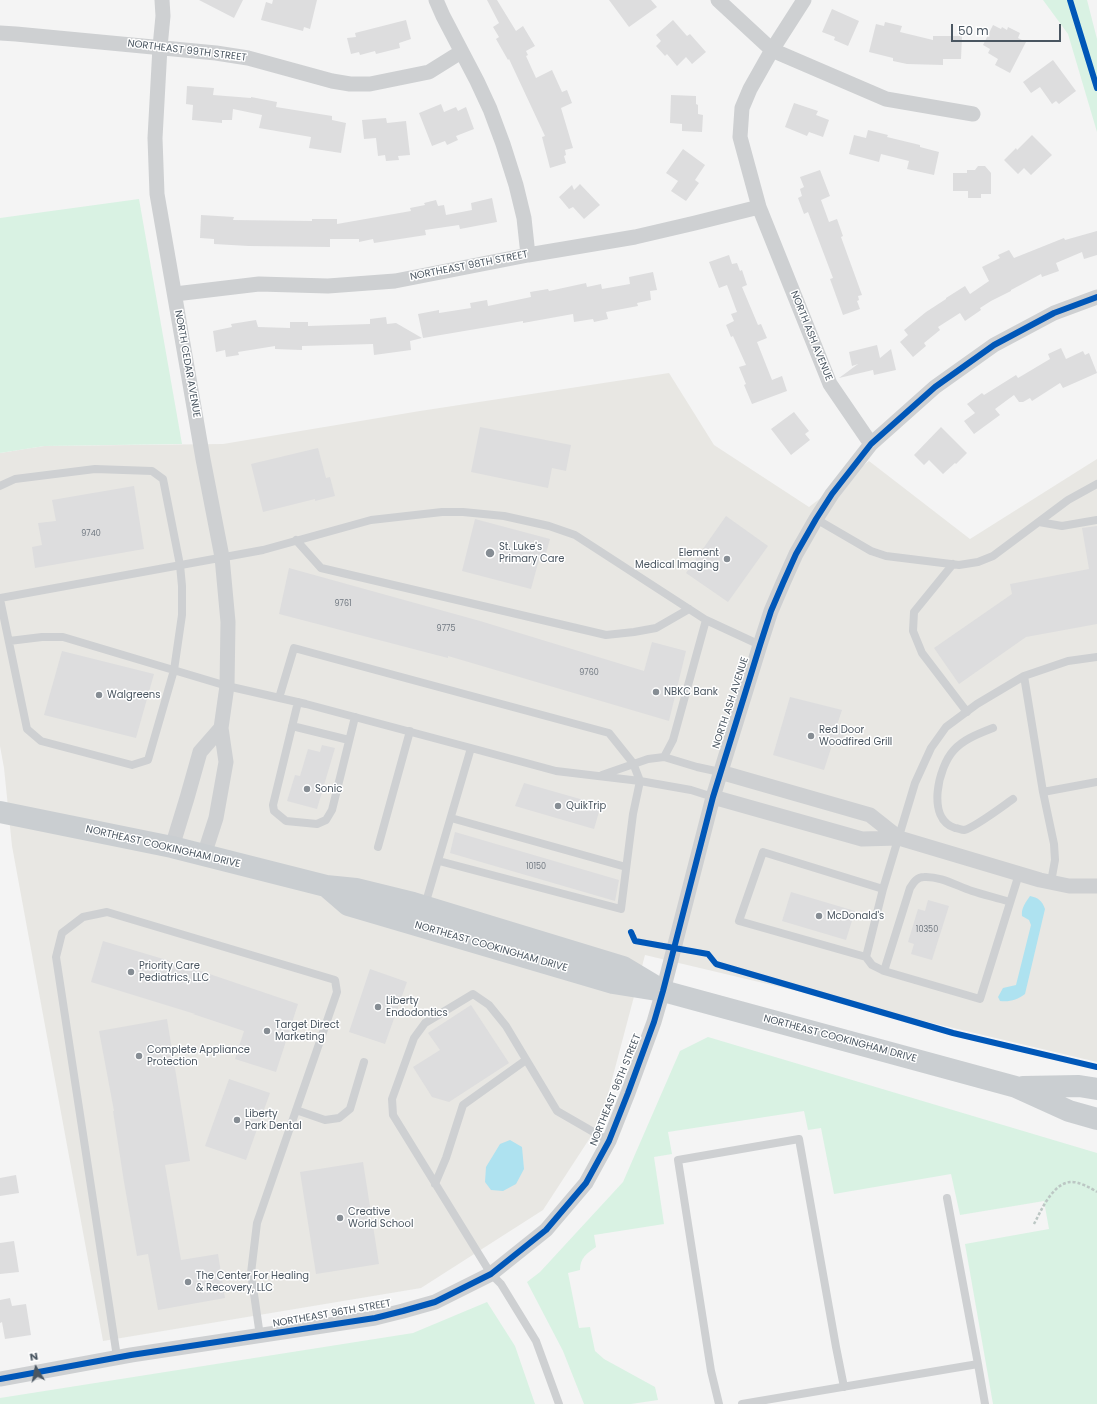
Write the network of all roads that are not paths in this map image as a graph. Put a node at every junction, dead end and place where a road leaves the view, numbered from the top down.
1 (162, 0) edge
2 (436, 0) edge
3 (718, 0) edge
4 (804, 0) edge
5 (0, 33) edge
6 (160, 47) junction
7 (772, 50) junction
8 (461, 52) junction
9 (973, 114) dead end
10 (759, 207) junction
11 (528, 255) junction
12 (175, 294) junction
13 (1097, 297) edge
14 (871, 444) junction
15 (1097, 484) edge
16 (0, 486) edge
17 (816, 519) junction
18 (1097, 520) edge
19 (1040, 522) junction
20 (296, 540) junction
21 (222, 557) junction
22 (953, 564) junction
23 (180, 565) junction
24 (0, 599) edge
25 (689, 609) junction
26 (706, 620) junction
27 (9, 641) junction
28 (760, 644) junction
29 (1097, 657) edge
30 (174, 670) junction
31 (1024, 676) junction
32 (227, 686) junction
33 (279, 698) junction
34 (298, 702) junction
35 (967, 712) junction
36 (355, 717) junction
37 (292, 726) junction
38 (221, 728) junction
39 (993, 728) dead end
40 (410, 731) junction
41 (349, 740) junction
42 (471, 748) junction
43 (664, 756) junction
44 (633, 763) junction
45 (720, 772) junction
46 (600, 776) junction
47 (640, 781) junction
48 (1097, 782) edge
49 (1043, 792) junction
50 (713, 797) junction
51 (1013, 799) dead end
52 (0, 812) edge
53 (451, 818) junction
54 (899, 838) junction
55 (172, 847) junction
56 (378, 847) dead end
57 (204, 855) junction
58 (439, 861) junction
59 (626, 868) junction
60 (1019, 874) junction
61 (1051, 882) junction
62 (326, 886) junction
63 (1097, 886) edge
64 (883, 889) junction
65 (1010, 902) junction
66 (425, 906) junction
67 (866, 957) junction
68 (884, 971) junction
69 (663, 991) junction
70 (526, 1060) junction
71 (364, 1062) dead end
72 (1016, 1087) junction
73 (1097, 1089) edge
74 (296, 1110) junction
75 (1097, 1118) edge
76 (609, 1141) junction
77 (435, 1184) junction
78 (946, 1198) dead end
79 (491, 1274) junction
80 (260, 1336) junction
81 (117, 1357) junction
82 (978, 1364) junction
83 (0, 1379) edge
84 (844, 1387) junction
85 (559, 1404) edge
86 (719, 1404) edge
87 (742, 1404) edge
88 (985, 1404) edge

1 - 6 street, NORTH CEDAR AVENUE
2 - 8 street
3 - 7 street
4 - 7 street, NORTH ASH AVENUE
5 - 6 street, NORTHEAST 99TH STREET
6 - 8 street, NORTHEAST 99TH STREET
6 - 12 street, NORTH CEDAR AVENUE
7 - 9 street
7 - 10 street, NORTH ASH AVENUE
8 - 11 street
10 - 11 street, NORTHEAST 98TH STREET
10 - 14 street, NORTH ASH AVENUE
11 - 12 street, NORTHEAST 98TH STREET
12 - 21 street, NORTH CEDAR AVENUE
13 - 14 street
14 - 17 street, NORTH ASH AVENUE
15 - 19 lane
16 - 23 lane
17 - 22 lane
17 - 28 street, NORTH ASH AVENUE
18 - 19 lane
19 - 22 lane
20 - 21 lane
20 - 25 lane
20 - 25 lane
21 - 23 lane
21 - 32 street, NORTH CEDAR AVENUE
22 - 35 lane
23 - 24 lane
23 - 30 lane
24 - 27 lane
25 - 26 lane
26 - 28 lane
26 - 43 lane
27 - 30 lane
27 - 30 lane
28 - 45 street, NORTH ASH AVENUE
29 - 31 lane
30 - 32 lane
31 - 35 lane
31 - 49 lane
32 - 33 lane
32 - 38 street, NORTH CEDAR AVENUE
33 - 34 lane
33 - 44 lane
34 - 36 lane
34 - 37 lane
35 - 54 lane
36 - 40 lane
36 - 41 lane
37 - 41 lane
37 - 41 lane
38 - 55 street
38 - 57 street, NORTH CEDAR AVENUE
39 - 51 lane
40 - 42 lane
40 - 56 lane
42 - 46 lane
42 - 53 lane
43 - 44 lane
43 - 45 lane
44 - 46 lane
44 - 47 lane
45 - 50 street, NORTH ASH AVENUE
45 - 54 street
46 - 47 lane
47 - 50 lane
47 - 59 lane
48 - 49 lane
49 - 61 lane
50 - 54 street
50 - 69 street, NORTH ASH AVENUE
52 - 55 main road, NORTHEAST COOKINGHAM DRIVE
53 - 58 lane
53 - 59 lane
54 - 60 street
54 - 64 lane
55 - 57 main road, NORTHEAST COOKINGHAM DRIVE
57 - 62 main road, NORTHEAST COOKINGHAM DRIVE
58 - 59 lane
58 - 66 lane
60 - 61 street
60 - 65 lane
61 - 63 street
62 - 66 main road, NORTHEAST COOKINGHAM DRIVE
62 - 69 main road, NORTHEAST COOKINGHAM DRIVE
64 - 67 lane
64 - 67 lane
65 - 68 lane
65 - 68 lane
66 - 69 main road, NORTHEAST COOKINGHAM DRIVE
67 - 68 lane
69 - 72 main road, NORTHEAST COOKINGHAM DRIVE
69 - 76 street, NORTHEAST 96TH STREET
70 - 76 lane
70 - 77 lane
70 - 77 lane
71 - 74 lane
72 - 73 main road, NORTHEAST COOKINGHAM DRIVE
72 - 75 main road, NORTHEAST COOKINGHAM DRIVE
74 - 80 lane
74 - 81 lane
76 - 79 street, NORTHEAST 96TH STREET
77 - 79 lane
78 - 82 lane
79 - 80 street, NORTHEAST 96TH STREET
79 - 85 lane
80 - 81 street, NORTHEAST 96TH STREET
81 - 83 street, NORTHEAST 96TH STREET
82 - 84 lane
82 - 88 lane
84 - 86 lane
84 - 87 lane

